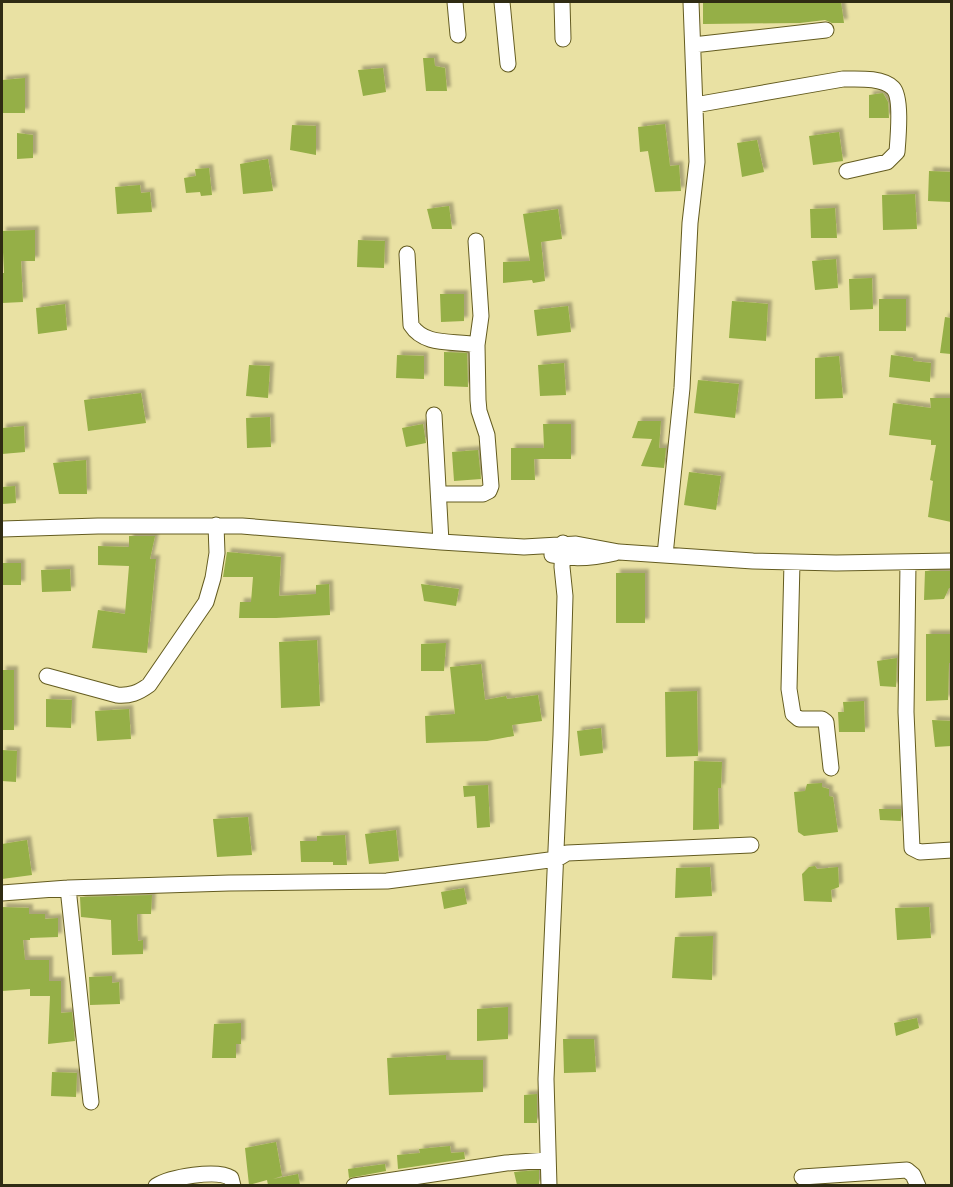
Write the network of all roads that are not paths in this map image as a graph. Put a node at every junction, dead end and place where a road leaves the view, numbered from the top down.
1 (455, 2) edge
2 (502, 2) edge
3 (562, 2) edge
4 (691, 2) edge
5 (826, 30) dead end
6 (458, 35) dead end
7 (564, 39) dead end
8 (693, 45) junction
9 (508, 64) dead end
10 (695, 105) junction
11 (847, 171) dead end
12 (476, 241) dead end
13 (407, 254) dead end
14 (477, 345) junction
15 (434, 415) dead end
16 (439, 494) junction
17 (216, 525) junction
18 (2, 529) edge
19 (441, 542) junction
20 (569, 550) junction
21 (665, 555) junction
22 (951, 561) edge
23 (792, 562) junction
24 (908, 563) junction
25 (47, 676) dead end
26 (831, 768) dead end
27 (751, 844) dead end
28 (951, 850) edge
29 (557, 859) junction
30 (68, 888) junction
31 (2, 893) edge
32 (91, 1102) dead end
33 (548, 1160) junction
34 (802, 1177) dead end
35 (460, 1178) edge
36 (156, 1185) edge
37 (233, 1185) edge
38 (354, 1185) edge
39 (549, 1185) edge
40 (918, 1185) edge

1 - 6 street
2 - 9 street
3 - 7 street
4 - 8 street
5 - 8 street
8 - 10 street
10 - 11 street
10 - 21 street
12 - 14 street
13 - 14 street
14 - 16 street
15 - 16 street
16 - 19 street
17 - 18 street
17 - 19 street
17 - 25 street
19 - 20 street
20 - 21 street
20 - 29 street
21 - 23 street
22 - 24 street
23 - 24 street
23 - 26 street
24 - 28 street
27 - 29 street
29 - 30 street
29 - 33 street
30 - 31 street
30 - 32 street
33 - 35 street
33 - 39 street
34 - 40 street
35 - 38 street
36 - 37 street

